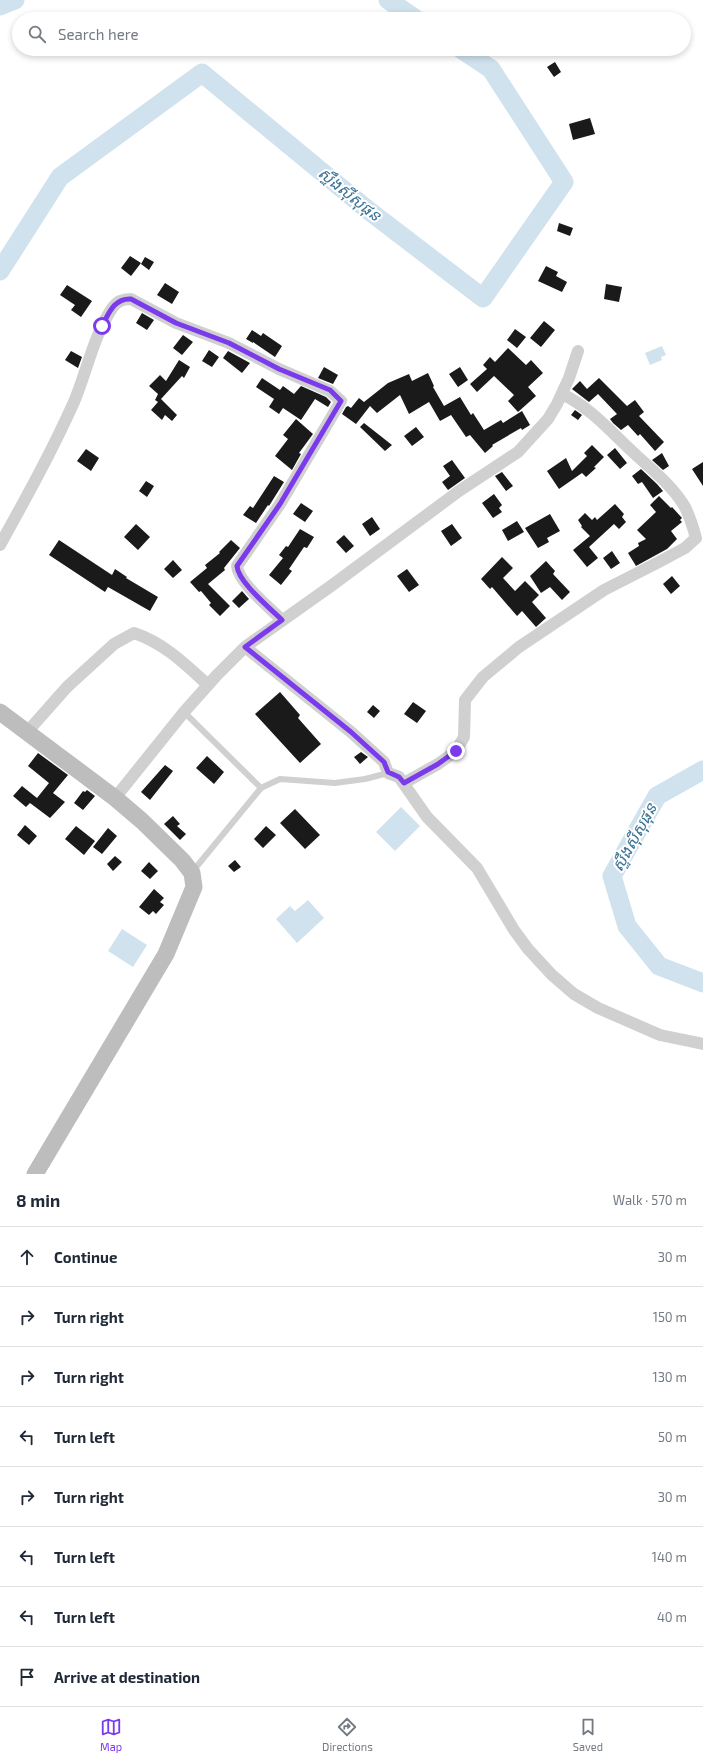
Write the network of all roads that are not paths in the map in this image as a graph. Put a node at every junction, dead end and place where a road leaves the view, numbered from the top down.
1 (578, 351) dead end
2 (562, 394) junction
3 (0, 545) edge
4 (282, 620) junction
5 (245, 647) junction
6 (208, 685) junction
7 (0, 712) edge
8 (184, 712) junction
9 (28, 732) junction
10 (388, 772) junction
11 (404, 783) junction
12 (262, 788) junction
13 (115, 798) junction
14 (192, 872) junction
15 (703, 1044) edge
16 (35, 1174) edge

1 - 2 street
2 - 4 street
2 - 11 street
3 - 4 street
4 - 5 street
5 - 6 street
5 - 10 street
6 - 8 street
6 - 9 street
7 - 9 main road
8 - 12 lane
8 - 13 street
9 - 13 main road
10 - 11 street
10 - 12 lane
11 - 15 street
12 - 14 lane
13 - 14 main road
14 - 16 main road

